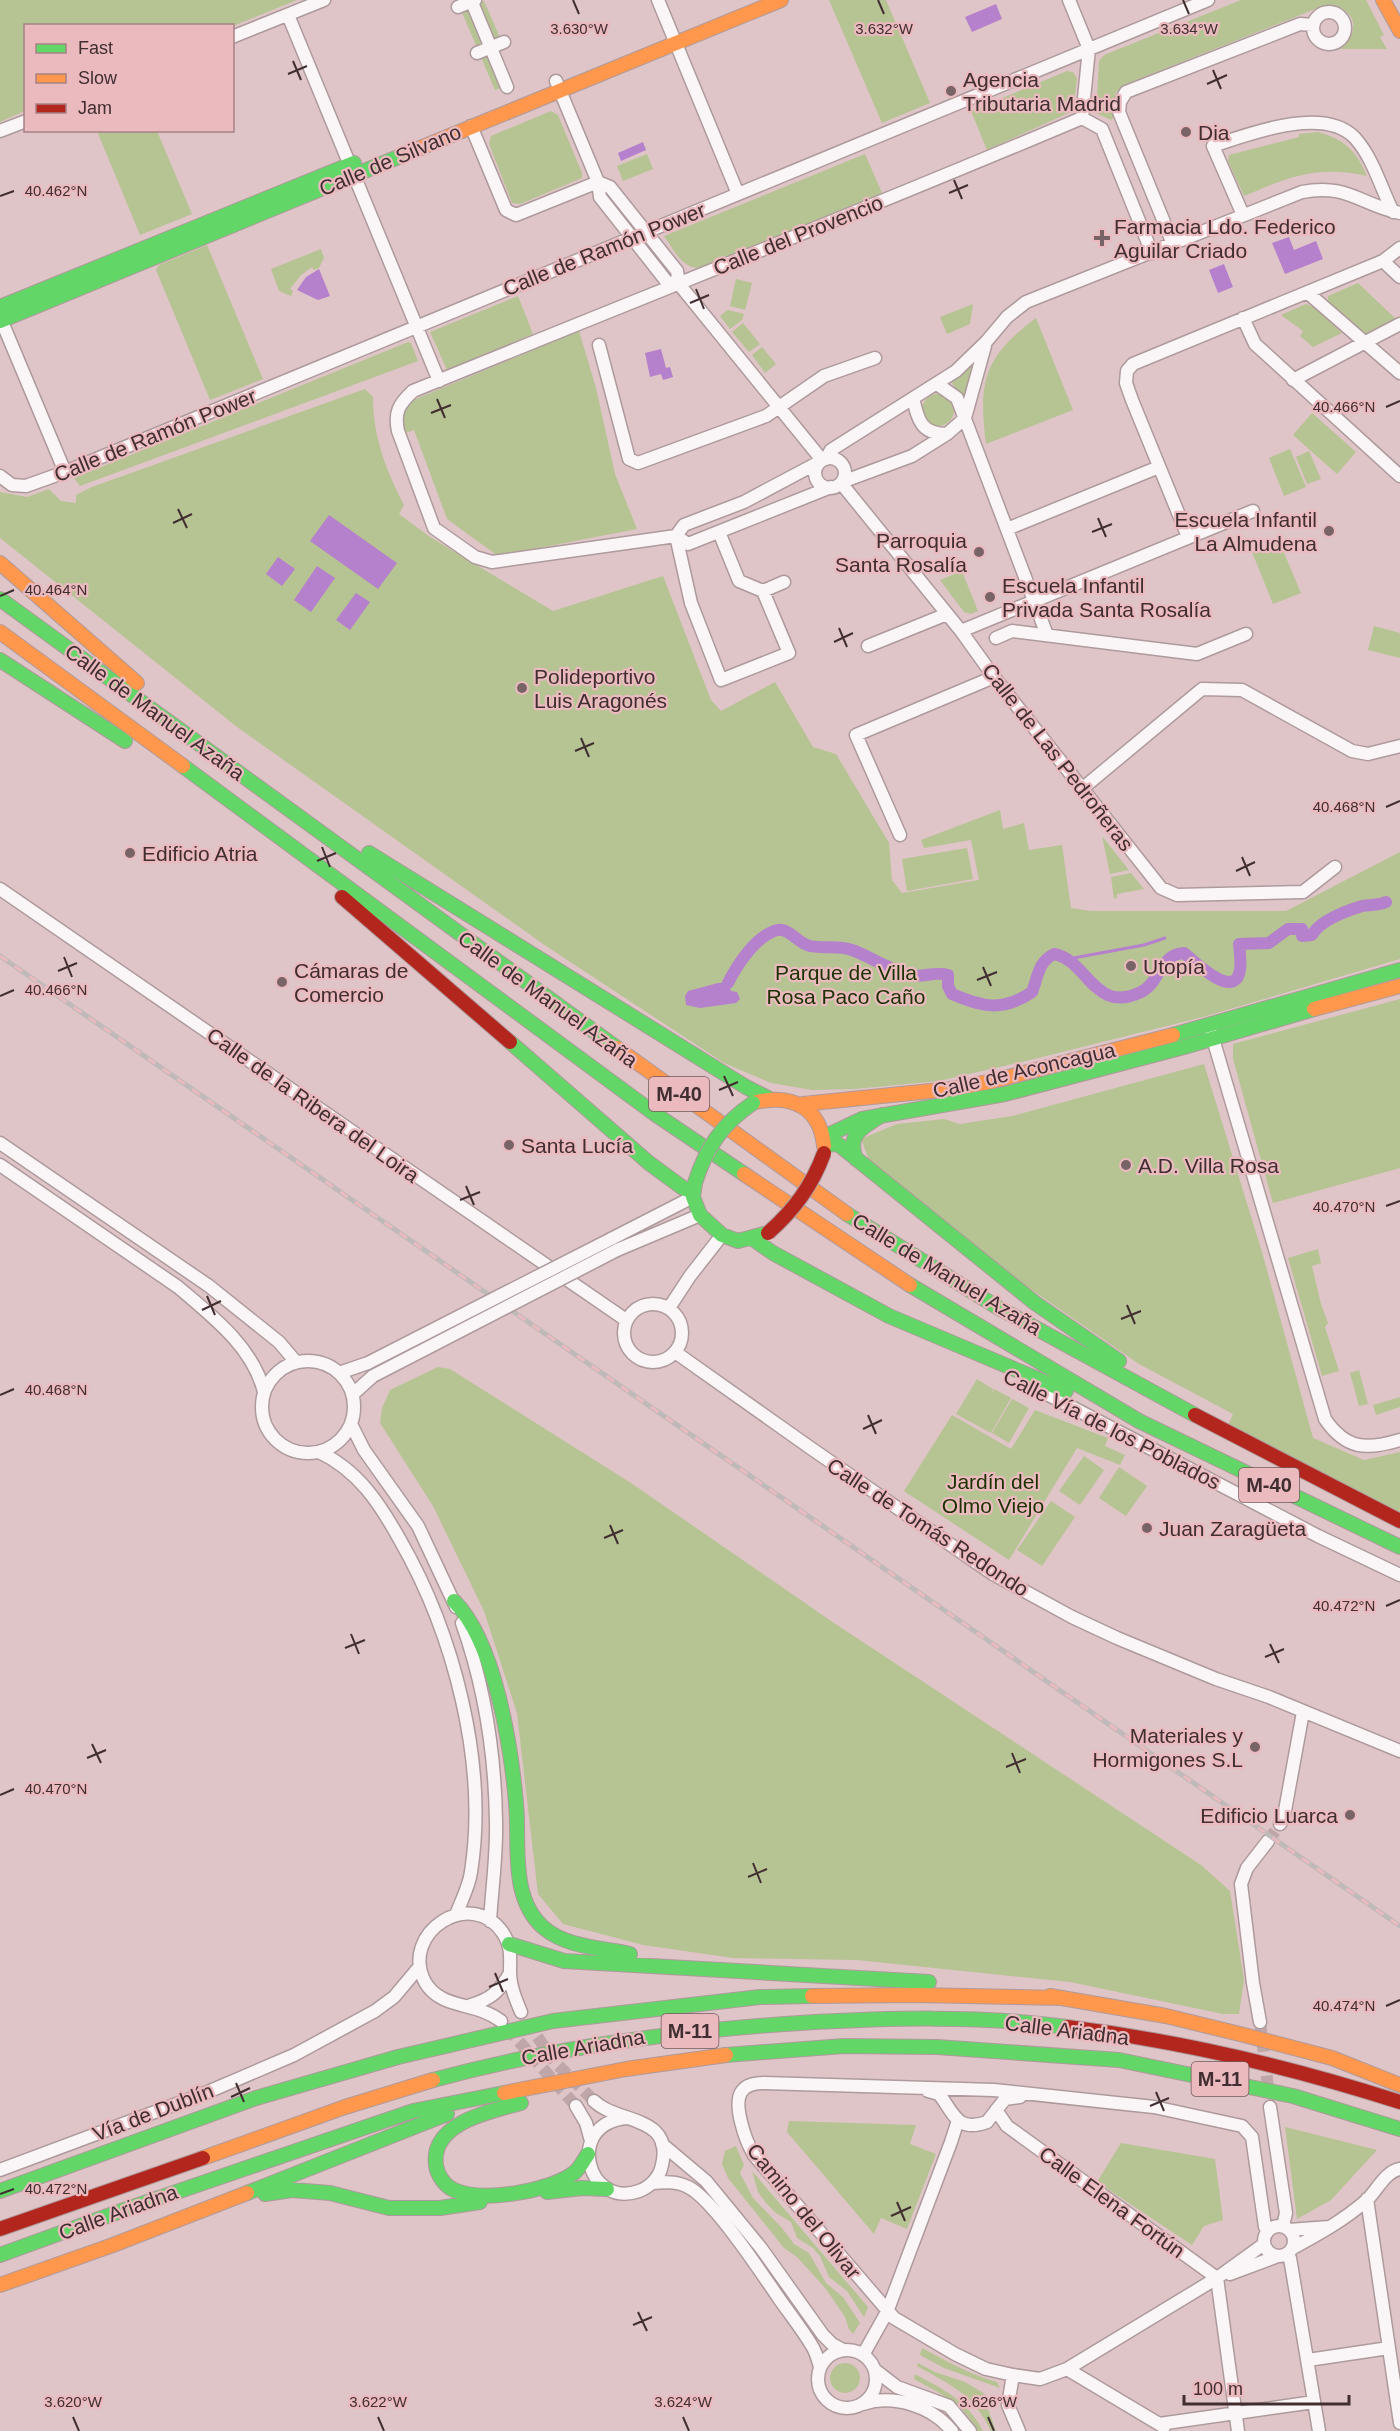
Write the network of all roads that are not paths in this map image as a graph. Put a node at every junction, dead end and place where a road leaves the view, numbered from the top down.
1 (324, 0) edge
2 (472, 0) edge
3 (658, 0) edge
4 (752, 0) edge
5 (781, 0) edge
6 (1069, 0) edge
7 (1208, 0) edge
8 (1383, 0) edge
9 (458, 7) dead end
10 (288, 15) junction
11 (1313, 25) dead end
12 (1400, 31) edge
13 (234, 36) edge
14 (674, 37) junction
15 (504, 42) dead end
16 (490, 48) junction
17 (1089, 49) junction
18 (477, 53) dead end
19 (558, 85) junction
20 (507, 87) dead end
21 (1082, 118) junction
22 (24, 121) edge
23 (471, 126) junction
24 (0, 131) edge
25 (353, 169) junction
26 (598, 182) junction
27 (738, 194) junction
28 (1398, 214) edge
29 (1243, 215) junction
30 (645, 232) junction
31 (632, 237) junction
32 (1173, 244) junction
33 (1400, 248) edge
34 (1152, 253) junction
35 (1383, 261) junction
36 (1400, 277) edge
37 (679, 284) junction
38 (1308, 292) junction
39 (0, 317) edge
40 (1243, 318) junction
41 (1400, 324) edge
42 (416, 327) junction
43 (986, 342) junction
44 (1365, 342) junction
45 (599, 345) dead end
46 (875, 358) dead end
47 (1400, 373) edge
48 (1293, 380) junction
49 (439, 381) junction
50 (937, 384) junction
51 (913, 398) junction
52 (779, 408) junction
53 (965, 418) junction
54 (947, 434) junction
55 (823, 460) junction
56 (1159, 467) junction
57 (65, 472) junction
58 (0, 476) edge
59 (1400, 476) edge
60 (838, 484) junction
61 (1252, 511) dead end
62 (1007, 529) junction
63 (719, 532) junction
64 (676, 536) junction
65 (1188, 537) junction
66 (0, 563) edge
67 (784, 582) dead end
68 (763, 591) junction
69 (0, 599) edge
70 (1035, 602) junction
71 (947, 614) junction
72 (961, 631) junction
73 (0, 632) edge
74 (1246, 634) dead end
75 (1047, 635) junction
76 (996, 638) dead end
77 (868, 646) dead end
78 (0, 660) edge
79 (994, 677) junction
80 (1400, 746) edge
81 (1083, 788) junction
82 (231, 802) junction
83 (291, 812) junction
84 (900, 835) dead end
85 (1335, 867) dead end
86 (0, 889) edge
87 (1400, 970) edge
88 (1394, 987) edge
89 (1207, 1025) junction
90 (1214, 1038) junction
91 (768, 1098) junction
92 (803, 1104) junction
93 (882, 1115) junction
94 (0, 1143) edge
95 (824, 1145) junction
96 (856, 1159) junction
97 (0, 1165) edge
98 (694, 1191) junction
99 (700, 1215) junction
100 (91, 1228) junction
101 (722, 1235) junction
102 (753, 1239) junction
103 (614, 1245) junction
104 (165, 1256) junction
105 (669, 1308) junction
106 (889, 1316) junction
107 (626, 1320) junction
108 (675, 1352) junction
109 (296, 1362) junction
110 (339, 1372) junction
111 (264, 1392) junction
112 (353, 1394) junction
113 (1160, 1396) junction
114 (1139, 1421) junction
115 (351, 1424) junction
116 (1400, 1440) edge
117 (319, 1452) junction
118 (1400, 1521) edge
119 (1400, 1547) edge
120 (1400, 1575) edge
121 (454, 1601) junction
122 (1303, 1712) junction
123 (1400, 1751) edge
124 (1280, 1824) tunnel mouth
125 (1268, 1840) tunnel mouth
126 (456, 1914) junction
127 (490, 1921) junction
128 (509, 1944) junction
129 (420, 1965) junction
130 (699, 1969) junction
131 (510, 1973) junction
132 (1062, 1998) junction
133 (470, 2006) junction
134 (520, 2012) tunnel mouth
135 (501, 2021) tunnel mouth
136 (1260, 2022) tunnel mouth
137 (751, 2052) junction
138 (1400, 2085) edge
139 (915, 2088) junction
140 (498, 2095) junction
141 (1031, 2096) junction
142 (594, 2102) tunnel mouth
143 (1400, 2102) edge
144 (576, 2106) tunnel mouth
145 (1270, 2107) tunnel mouth
146 (955, 2117) junction
147 (627, 2118) junction
148 (988, 2118) junction
149 (1400, 2129) edge
150 (951, 2142) junction
151 (662, 2144) junction
152 (589, 2148) junction
153 (1400, 2169) edge
154 (0, 2170) edge
155 (652, 2183) junction
156 (607, 2188) junction
157 (0, 2191) edge
158 (1367, 2199) junction
159 (218, 2206) junction
160 (1333, 2226) junction
161 (1286, 2228) junction
162 (0, 2229) edge
163 (1268, 2230) junction
164 (1264, 2244) junction
165 (1285, 2253) junction
166 (0, 2255) edge
167 (59, 2266) junction
168 (1217, 2278) junction
169 (0, 2285) edge
170 (0, 2292) edge
171 (887, 2312) junction
172 (1389, 2348) junction
173 (843, 2350) junction
174 (863, 2355) junction
175 (1308, 2360) junction
176 (820, 2367) junction
177 (1067, 2369) junction
178 (875, 2370) junction
179 (1013, 2375) junction
180 (1314, 2402) junction
181 (862, 2404) junction
182 (1236, 2413) junction
183 (1400, 2423) edge
184 (1165, 2428) edge
185 (952, 2431) edge
186 (970, 2431) edge
187 (1018, 2431) edge
188 (1238, 2431) edge
189 (1319, 2431) edge

1 - 10 street
2 - 9 street
2 - 16 street
3 - 14 street
4 - 14 main road, Calle de Silvano
5 - 14 main road, Calle de Silvano
6 - 17 street
7 - 17 street, Calle de Ramón Power
8 - 12 main road
10 - 13 street
10 - 25 street
11 - 32 street
14 - 19 main road, Calle de Silvano
14 - 27 street
15 - 16 street
16 - 18 street
16 - 20 street
17 - 21 street
17 - 27 street, Calle de Ramón Power
19 - 23 main road, Calle de Silvano
19 - 25 main road, Calle de Silvano
19 - 26 street
21 - 34 street
21 - 37 street, Calle del Provencio
22 - 24 street
23 - 25 main road, Calle de Silvano
23 - 26 street
25 - 39 main road, Calle de Silvano
25 - 42 street
26 - 30 street
26 - 31 street
27 - 30 street, Calle de Ramón Power
28 - 29 street
28 - 29 street
29 - 32 street
30 - 31 street, Calle de Ramón Power
30 - 37 street
31 - 37 street
31 - 42 street, Calle de Ramón Power
32 - 34 street
33 - 35 street
34 - 43 street
35 - 36 street
35 - 38 street
37 - 49 street, Calle del Provencio
37 - 52 street
38 - 40 street
38 - 44 street
39 - 57 street
40 - 48 street
40 - 56 street
41 - 44 street
42 - 49 street
42 - 57 street, Calle de Ramón Power
43 - 50 street
43 - 53 street
44 - 47 street
44 - 48 street
45 - 52 street
46 - 52 street
48 - 59 street
49 - 64 street, Calle del Provencio
50 - 51 street
50 - 53 street
51 - 54 street
51 - 55 street
52 - 55 street
53 - 54 street
53 - 62 street
54 - 60 street
55 - 60 street
55 - 60 street
55 - 64 street
56 - 62 street
56 - 65 street
57 - 58 street, Calle de Ramón Power
60 - 63 street
60 - 71 street, Calle de Las Pedroñeras
61 - 65 street
62 - 70 street
63 - 64 street
63 - 68 street
64 - 68 street
65 - 70 street
66 - 83 main road
67 - 68 street
69 - 83 main road, Calle de Manuel Azaña / M-40
70 - 72 street
70 - 75 street
71 - 72 street, Calle de Las Pedroñeras
71 - 77 street
72 - 79 street, Calle de Las Pedroñeras
73 - 82 main road, Calle de Manuel Azaña / M-40
74 - 75 street
75 - 76 street
78 - 82 main road
79 - 81 street, Calle de Las Pedroñeras
79 - 84 street
80 - 81 street
81 - 85 street, Calle de Las Pedroñeras
82 - 98 main road
82 - 114 main road, Calle de Manuel Azaña / M-40
83 - 91 main road
83 - 113 main road, Calle de Manuel Azaña / M-40
86 - 107 street, Calle de la Ribera del Loira
87 - 89 main road, Calle de Aconcagua
88 - 90 main road, Calle de Aconcagua
89 - 90 street
89 - 92 main road, Calle de Aconcagua
90 - 93 main road, Calle de Aconcagua
90 - 116 street
91 - 92 main road
91 - 98 main road, bridge
92 - 95 main road
93 - 95 main road, Calle de Aconcagua
93 - 96 main road
94 - 104 street
95 - 96 main road
95 - 102 main road, bridge
96 - 113 main road
97 - 100 street
98 - 99 main road
98 - 103 street
99 - 101 main road
99 - 103 street
100 - 104 street
100 - 111 street
101 - 102 main road
101 - 105 street
102 - 106 main road
103 - 110 street, bridge
103 - 112 street, bridge
104 - 109 street
105 - 107 street
105 - 108 street
106 - 114 main road
106 - 120 street, Calle Vía de los Poblados
107 - 108 street
108 - 122 street, Calle de Tomás Redondo
109 - 110 street
109 - 111 street
110 - 112 street
111 - 117 street
112 - 115 street
113 - 118 main road, Calle de Manuel Azaña / M-40
114 - 119 main road, Calle de Manuel Azaña / M-40
115 - 117 street
115 - 121 street
117 - 126 street
121 - 127 street
121 - 130 main road
122 - 123 street, Calle de Tomás Redondo
122 - 124 street
125 - 136 street
126 - 127 street
126 - 129 street
127 - 128 street
128 - 130 main road
128 - 131 street
129 - 133 street
129 - 154 street, Vía de Dublín
130 - 132 main road
131 - 133 street
131 - 134 street
132 - 138 main road
132 - 157 main road
133 - 135 street
137 - 140 main road, Calle Ariadna / M-11
137 - 149 main road, Calle Ariadna / M-11
137 - 152 main road
139 - 141 street
139 - 146 street
139 - 171 street, Camino del Olivar
140 - 159 main road
140 - 166 main road, Calle Ariadna / M-11
141 - 148 street
141 - 163 street
142 - 147 street
143 - 162 main road, Calle Ariadna / M-11
144 - 152 street
145 - 161 street
146 - 148 street, Calle Elena Fortún
146 - 150 street
147 - 151 street
147 - 152 street
148 - 150 street
148 - 168 street, Calle Elena Fortún
150 - 171 street
151 - 155 street
151 - 173 street
152 - 156 street
153 - 158 street
155 - 156 street
155 - 176 street
156 - 159 main road
158 - 160 street
158 - 172 street
159 - 167 main road
160 - 161 street
160 - 165 street
161 - 163 street
161 - 165 street
163 - 164 street
164 - 165 street
164 - 168 street
165 - 168 street
165 - 175 street
167 - 169 main road
167 - 170 main road
168 - 177 street, Camino del Olivar
168 - 182 street
171 - 174 street
171 - 179 street, Camino del Olivar
172 - 175 street
172 - 183 street
173 - 174 street
173 - 176 street
174 - 178 street
175 - 180 street
176 - 181 street
177 - 179 street, Camino del Olivar
177 - 184 street
178 - 181 street
178 - 186 street
179 - 187 street
180 - 182 street
180 - 189 street
181 - 185 street
182 - 184 street
182 - 188 street

